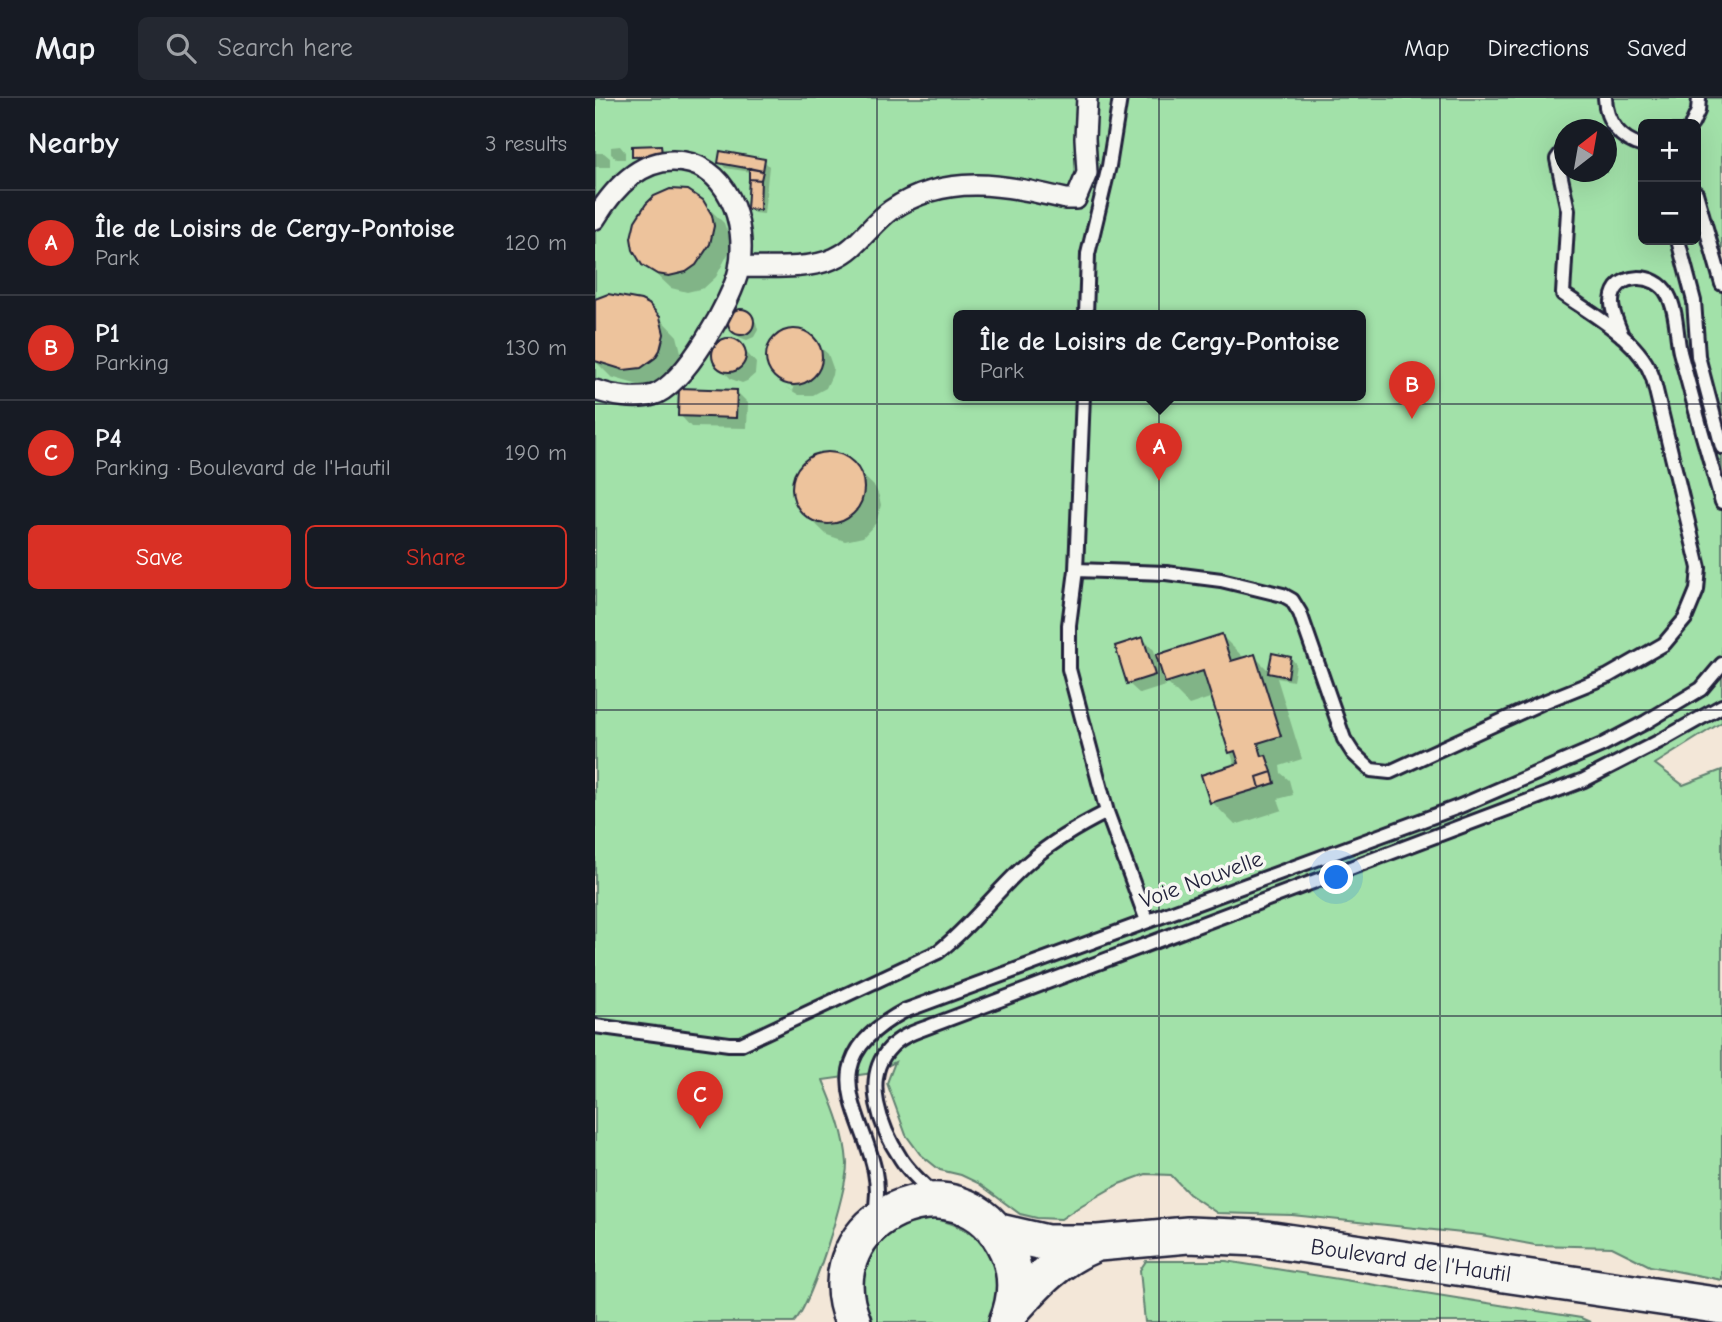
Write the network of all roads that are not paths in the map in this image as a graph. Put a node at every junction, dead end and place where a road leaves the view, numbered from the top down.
1 (1087, 98) edge
2 (1120, 98) edge
3 (1605, 98) edge
4 (1699, 98) edge
5 (1695, 119) edge
6 (1617, 138) edge
7 (1638, 145) edge
8 (1562, 182) edge
9 (1701, 210) edge
10 (595, 219) edge
11 (1679, 245) edge
12 (740, 267) junction
13 (1722, 284) edge
14 (1086, 310) edge
15 (1623, 337) junction
16 (595, 390) edge
17 (1083, 401) edge
18 (1722, 447) edge
19 (1722, 501) edge
20 (1076, 570) junction
21 (1722, 664) edge
22 (1722, 706) edge
23 (1107, 813) junction
24 (1147, 921) junction
25 (595, 1026) edge
26 (943, 1202) junction
27 (869, 1227) junction
28 (995, 1231) junction
29 (1098, 1242) junction
30 (845, 1286) junction
31 (1722, 1306) edge
32 (1009, 1316) edge
33 (826, 1322) edge
34 (853, 1322) edge

1 - 12 street
2 - 14 lane
3 - 7 lane
4 - 5 lane
6 - 7 lane
8 - 15 lane
9 - 13 lane
10 - 12 street
11 - 18 lane
12 - 16 street
15 - 19 lane
15 - 20 lane
17 - 20 lane
20 - 23 lane
21 - 24 lane, Voie Nouvelle
22 - 26 lane, Voie Nouvelle
23 - 24 lane
23 - 25 lane
24 - 27 lane, Voie Nouvelle
26 - 27 main road
26 - 28 main road
27 - 30 main road
28 - 29 main road, Boulevard de l'Hautil
28 - 32 main road
29 - 31 main road, Boulevard de l'Hautil
29 - 32 main road, Boulevard de l'Hautil
30 - 33 main road
30 - 34 main road

